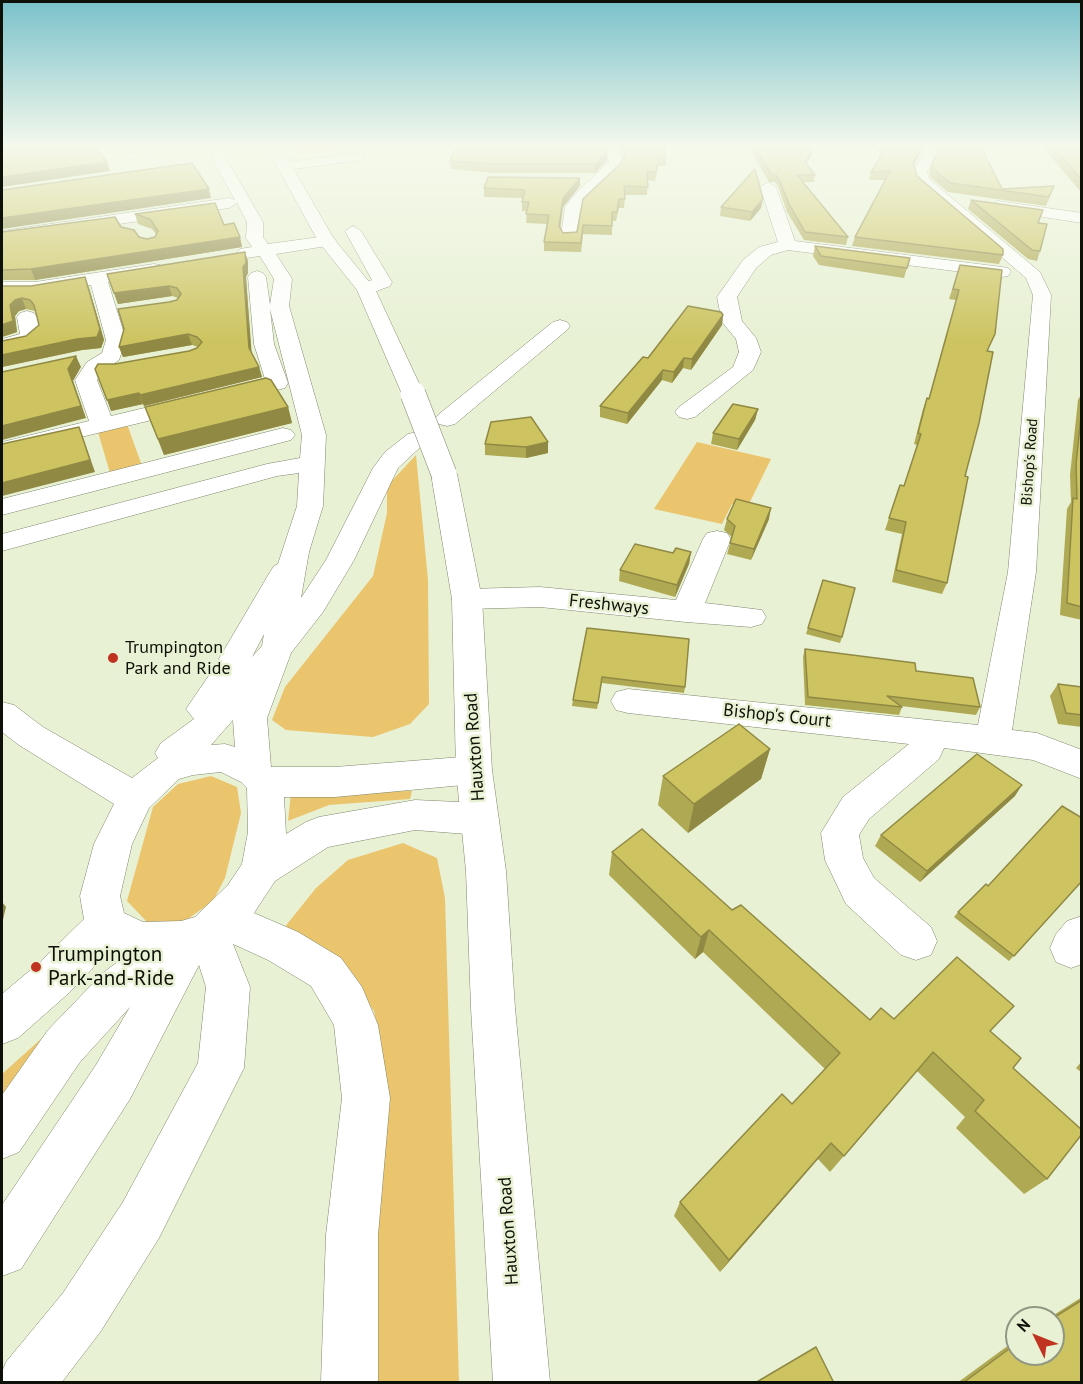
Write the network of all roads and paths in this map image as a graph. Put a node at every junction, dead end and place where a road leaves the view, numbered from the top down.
1 (135, 210) edge
2 (232, 210) edge
3 (248, 210) edge
4 (310, 210) edge
5 (573, 210) edge
6 (776, 210) edge
7 (954, 210) edge
8 (1021, 210) edge
9 (124, 217) junction
10 (1082, 218) edge
11 (57, 222) junction
12 (239, 228) edge
13 (353, 231) dead end
14 (138, 233) edge
15 (2, 236) edge
16 (568, 236) edge
17 (327, 241) junction
18 (788, 245) junction
19 (68, 248) edge
20 (262, 251) junction
21 (225, 257) edge
22 (167, 266) edge
23 (1034, 276) junction
24 (257, 277) dead end
25 (98, 278) junction
26 (2, 288) edge
27 (366, 289) junction
28 (131, 309) edge
29 (109, 313) junction
30 (27, 318) dead end
31 (560, 326) dead end
32 (2, 345) edge
33 (71, 360) edge
34 (112, 363) junction
35 (687, 412) dead end
36 (447, 419) dead end
37 (102, 424) junction
38 (283, 435) dead end
39 (417, 439) dead end
40 (2, 449) edge
41 (314, 464) junction
42 (373, 491) junction
43 (2, 507) edge
44 (717, 539) dead end
45 (2, 542) edge
46 (295, 552) junction
47 (467, 599) junction
48 (687, 612) junction
49 (751, 617) dead end
50 (277, 650) junction
51 (257, 696) junction
52 (628, 701) dead end
53 (2, 714) edge
54 (926, 733) junction
55 (993, 740) junction
56 (170, 761) junction
57 (1082, 765) edge
58 (474, 770) junction
59 (260, 778) junction
60 (135, 798) junction
61 (480, 819) junction
62 (261, 869) junction
63 (106, 925) junction
64 (201, 932) junction
65 (916, 941) dead end
66 (2, 1022) edge
67 (2, 1135) edge
68 (2, 1250) edge
69 (26, 1383) edge
70 (350, 1383) edge
71 (522, 1383) edge

1 - 9 street
2 - 12 street
3 - 20 street
4 - 17 street, Hauxton Road
5 - 16 street
6 - 18 street
7 - 23 street
8 - 10 street
9 - 11 street
9 - 14 street
11 - 15 street
11 - 19 street
13 - 27 street
17 - 20 street
17 - 27 street, Hauxton Road
18 - 23 street
18 - 35 street
20 - 21 street
20 - 41 street
22 - 25 street
23 - 55 street, Bishop's Road
24 - 37 street
25 - 26 street
25 - 29 street
27 - 47 street, Hauxton Road, bridge
28 - 29 street
29 - 34 street
30 - 32 street
31 - 36 street
33 - 34 street
34 - 37 street
37 - 40 street
38 - 43 street
39 - 42 street
41 - 45 street
41 - 46 street
42 - 50 street
42 - 51 street
44 - 48 street
46 - 50 street
46 - 56 street
47 - 48 street, Freshways
47 - 58 street, Hauxton Road
48 - 49 street, Freshways
50 - 51 street
50 - 56 street
51 - 59 street
52 - 54 street, Bishop's Court
53 - 60 street
54 - 55 street, Bishop's Court
54 - 65 street
55 - 57 street
56 - 59 street
56 - 60 street
58 - 59 street
58 - 61 street, Hauxton Road
59 - 62 street
60 - 63 street
61 - 62 street
61 - 71 street, Hauxton Road
62 - 64 street
63 - 64 street
63 - 66 street
64 - 67 street
64 - 68 street
64 - 69 street
64 - 70 street

